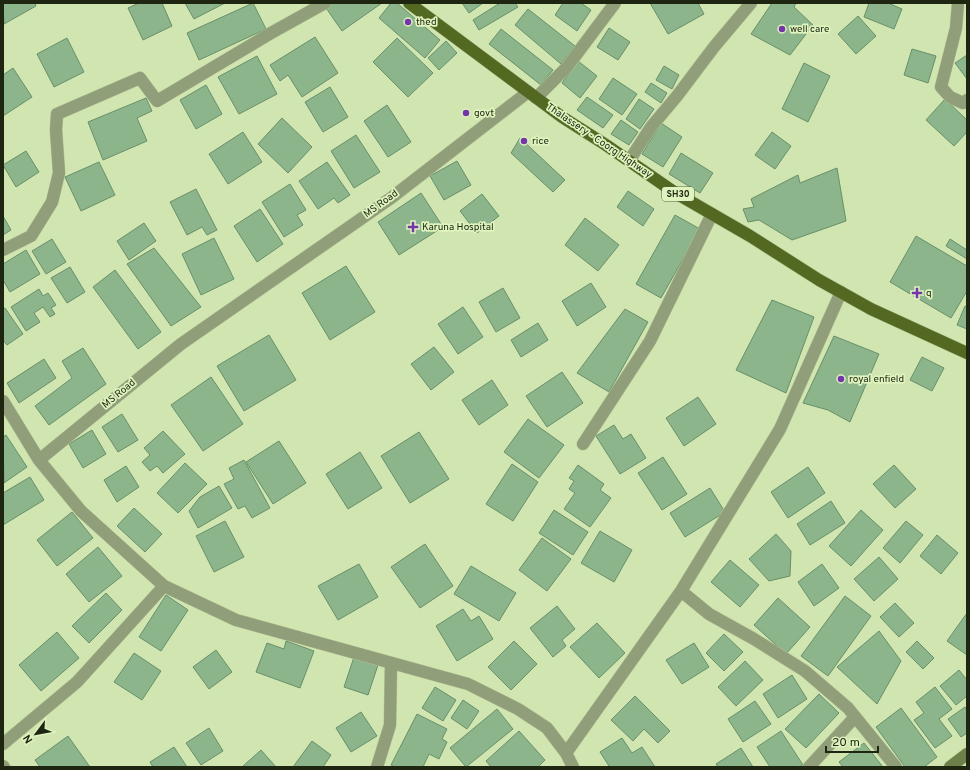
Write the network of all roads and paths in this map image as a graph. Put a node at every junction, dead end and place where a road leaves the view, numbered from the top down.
1 (325, 3) edge
2 (409, 3) edge
3 (615, 3) edge
4 (751, 3) edge
5 (958, 3) edge
6 (532, 95) junction
7 (967, 100) edge
8 (630, 162) junction
9 (712, 214) junction
10 (3, 250) edge
11 (841, 292) junction
12 (967, 353) edge
13 (3, 401) edge
14 (583, 444) dead end
15 (39, 460) junction
16 (164, 586) junction
17 (681, 592) junction
18 (391, 662) junction
19 (855, 717) junction
20 (3, 744) edge
21 (566, 753) junction
22 (967, 754) edge
23 (377, 767) edge
24 (573, 767) edge
25 (809, 767) edge
26 (896, 767) edge
27 (950, 767) edge

1 - 10 street
2 - 6 main road, Thalassery - Coorg Highway / SH30
3 - 6 street, MS Road
4 - 8 street
5 - 7 street
6 - 8 main road, Thalassery - Coorg Highway / SH30
6 - 15 street, MS Road
8 - 9 main road, Thalassery - Coorg Highway / SH30
9 - 11 main road, Thalassery - Coorg Highway / SH30
9 - 14 street
11 - 12 main road, Thalassery - Coorg Highway / SH30
11 - 17 street
13 - 15 street
15 - 16 street
16 - 18 street
16 - 20 street
17 - 19 street
17 - 21 street
18 - 21 street
18 - 23 street
19 - 25 street
19 - 26 street
21 - 24 street
22 - 27 street

